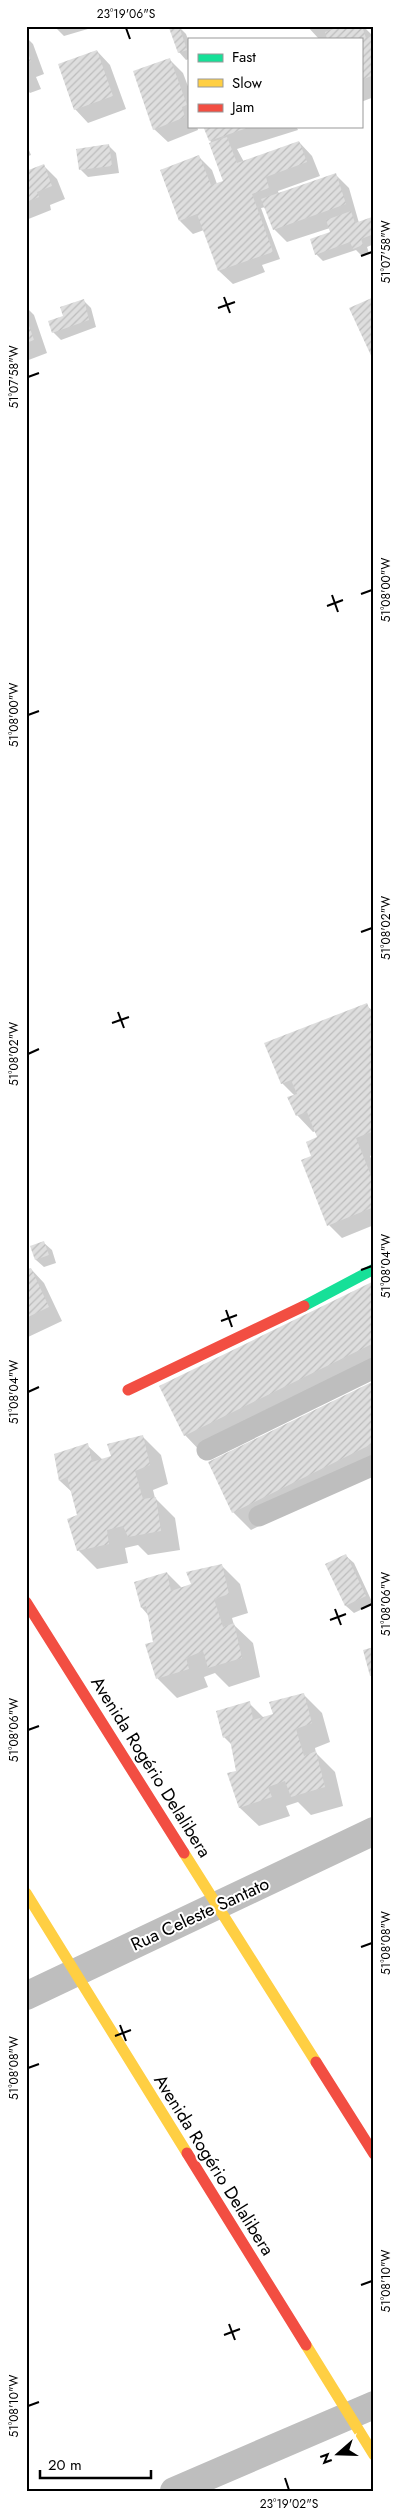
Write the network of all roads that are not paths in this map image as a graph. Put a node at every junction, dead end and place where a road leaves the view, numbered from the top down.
1 (374, 1269) edge
2 (374, 1368) edge
3 (128, 1390) dead end
4 (207, 1450) dead end
5 (374, 1465) edge
6 (258, 1516) dead end
7 (26, 1602) edge
8 (374, 1831) edge
9 (26, 1893) edge
10 (218, 1905) junction
11 (75, 1973) junction
12 (26, 1996) edge
13 (374, 2154) edge
14 (374, 2405) edge
15 (349, 2415) junction
16 (374, 2455) edge
17 (174, 2491) edge

1 - 3 street
2 - 4 lane
5 - 6 lane
7 - 10 street, Avenida Rogério Delalibera
8 - 10 street, Rua Celeste Santato
9 - 11 street, Avenida Rogério Delalibera
10 - 11 street, Rua Celeste Santato
10 - 13 street, Avenida Rogério Delalibera
11 - 12 street, Rua Celeste Santato
11 - 15 street, Avenida Rogério Delalibera
14 - 15 street
15 - 16 street, Avenida Rogério Delalibera
15 - 17 street

